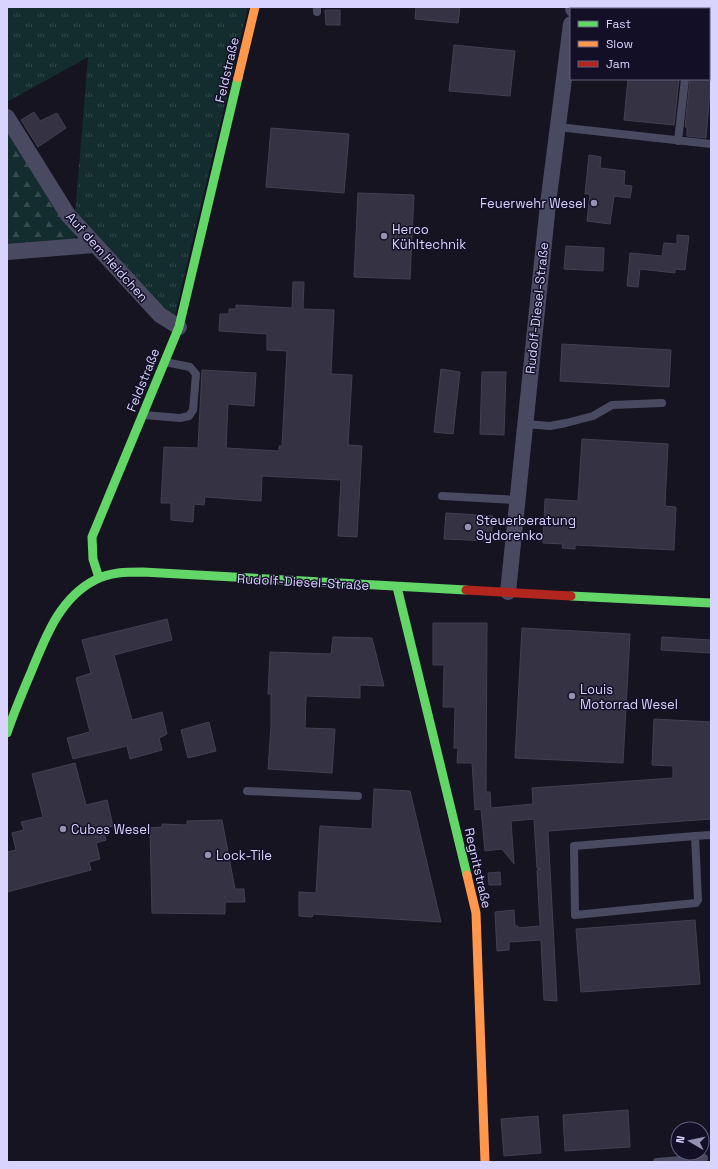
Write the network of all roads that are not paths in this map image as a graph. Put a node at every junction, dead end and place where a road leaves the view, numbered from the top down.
1 (255, 7) edge
2 (570, 32) edge
3 (685, 80) edge
4 (7, 116) edge
5 (558, 127) junction
6 (678, 141) junction
7 (711, 144) edge
8 (94, 244) junction
9 (7, 252) edge
10 (179, 327) junction
11 (164, 362) junction
12 (662, 403) dead end
13 (143, 415) junction
14 (525, 424) junction
15 (442, 496) dead end
16 (517, 500) junction
17 (99, 578) junction
18 (397, 587) junction
19 (508, 592) junction
20 (711, 603) edge
21 (7, 733) edge
22 (247, 791) dead end
23 (358, 796) dead end
24 (711, 835) edge
25 (695, 836) junction
26 (670, 1161) edge
27 (485, 1162) edge
28 (657, 1162) edge

1 - 10 street, Feldstraße
2 - 5 street, Rudolf-Diesel-Straße
3 - 6 lane
4 - 8 street, Auf dem Heidchen
5 - 6 lane
5 - 14 street, Rudolf-Diesel-Straße
6 - 7 lane
8 - 9 street
8 - 10 street, Auf dem Heidchen
10 - 11 street, Feldstraße
11 - 13 street, Feldstraße
11 - 13 lane
12 - 14 lane
13 - 17 street, Feldstraße
14 - 16 street, Rudolf-Diesel-Straße
15 - 16 lane
16 - 19 street, Rudolf-Diesel-Straße
17 - 18 street, Rudolf-Diesel-Straße
17 - 21 street
18 - 19 street, Rudolf-Diesel-Straße
18 - 27 street, Regnitstraße
19 - 20 street, Rudolf-Diesel-Straße
22 - 23 lane
24 - 25 lane
25 - 25 lane
26 - 28 lane

